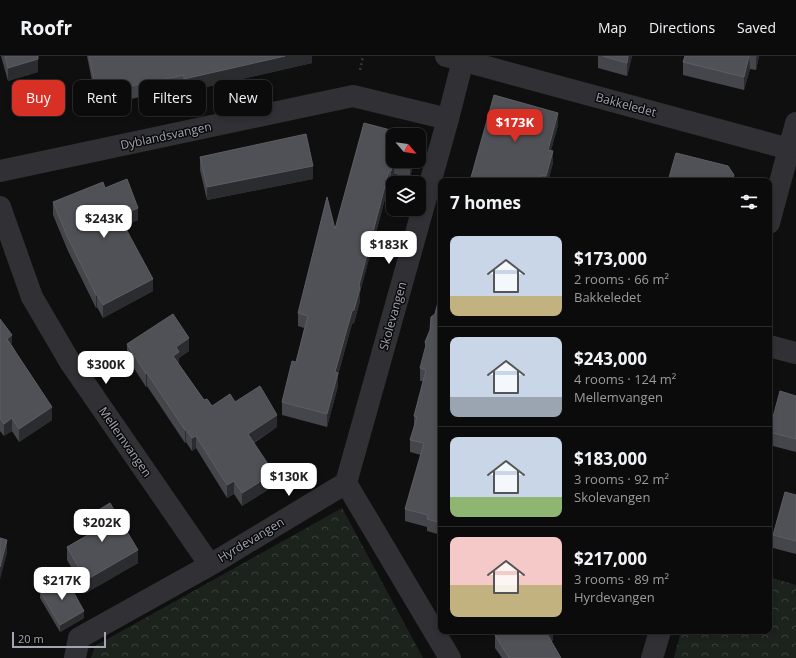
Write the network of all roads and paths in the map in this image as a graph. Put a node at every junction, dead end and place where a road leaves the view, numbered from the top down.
1 (458, 57) edge
2 (448, 119) junction
3 (796, 123) edge
4 (789, 149) junction
5 (0, 171) edge
6 (0, 207) edge
7 (772, 213) edge
8 (772, 347) edge
9 (796, 353) edge
10 (346, 482) junction
11 (210, 565) junction
12 (659, 634) edge
13 (75, 658) edge
14 (450, 658) edge
15 (652, 658) edge

1 - 2 street, Skolevangen
1 - 4 street, Bakkeledet
2 - 5 street, Dyblandsvangen
2 - 10 street, Skolevangen
3 - 4 street
4 - 7 street
6 - 11 street, Mellemvangen
8 - 9 street
10 - 11 street, Hyrdevangen
10 - 14 street
11 - 13 street, Hyrdevangen
12 - 15 street

